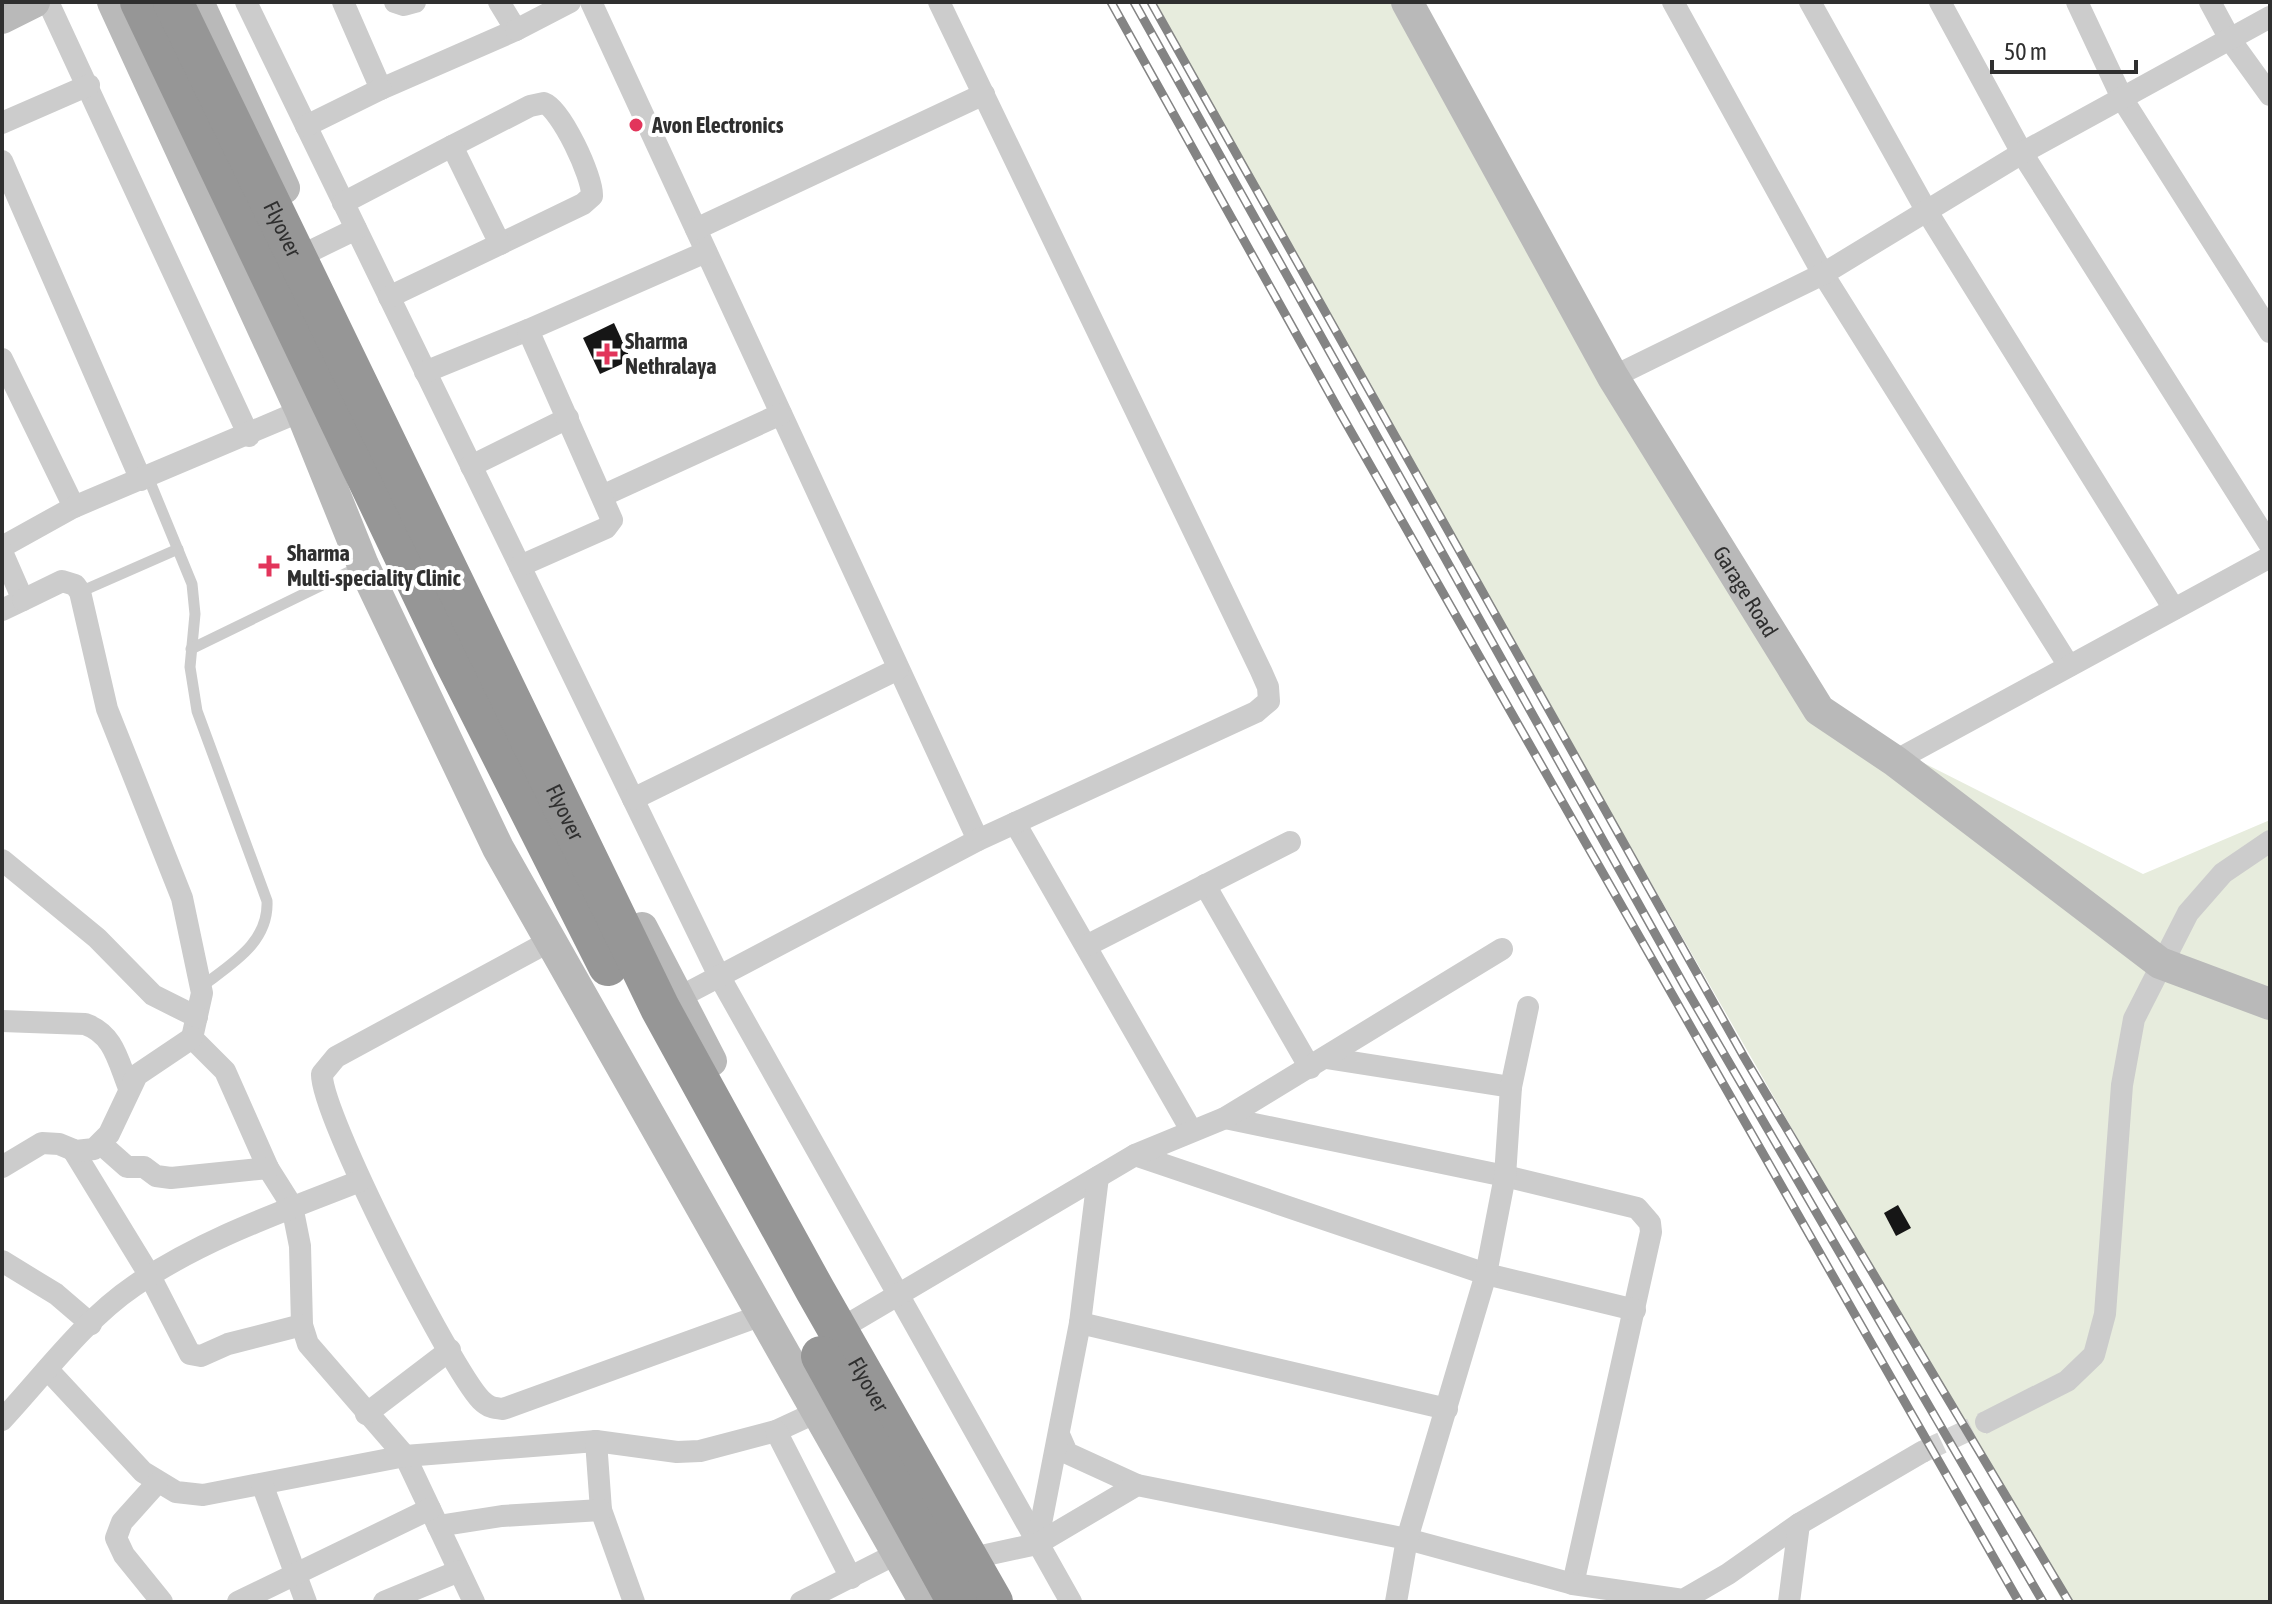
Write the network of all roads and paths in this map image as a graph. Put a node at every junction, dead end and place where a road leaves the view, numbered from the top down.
1 (34, 2) edge
2 (48, 2) edge
3 (113, 2) edge
4 (140, 2) edge
5 (173, 2) edge
6 (198, 2) edge
7 (246, 2) edge
8 (343, 2) edge
9 (395, 2) edge
10 (415, 2) edge
11 (499, 2) edge
12 (570, 2) edge
13 (591, 2) edge
14 (939, 2) edge
15 (1407, 2) edge
16 (1673, 2) edge
17 (1810, 2) edge
18 (1940, 2) edge
19 (2077, 2) edge
20 (2210, 2) edge
21 (2270, 17) edge
22 (2, 18) edge
23 (516, 30) junction
24 (2231, 41) junction
25 (89, 85) junction
26 (381, 89) junction
27 (984, 94) junction
28 (2270, 95) edge
29 (2123, 100) junction
30 (2, 123) edge
31 (306, 126) junction
32 (452, 146) junction
33 (2022, 153) junction
34 (2, 161) edge
35 (343, 203) junction
36 (1926, 210) junction
37 (356, 229) junction
38 (696, 229) junction
39 (500, 244) junction
40 (313, 250) junction
41 (706, 252) junction
42 (1823, 274) junction
43 (389, 297) junction
44 (528, 330) junction
45 (2270, 332) edge
46 (2, 359) edge
47 (425, 372) junction
48 (1613, 377) junction
49 (301, 411) junction
50 (781, 414) junction
51 (568, 418) junction
52 (249, 436) junction
53 (471, 466) junction
54 (144, 478) junction
55 (602, 496) junction
56 (74, 507) junction
57 (2270, 545) edge
58 (178, 549) junction
59 (2, 550) edge
60 (2270, 557) edge
61 (363, 565) junction
62 (520, 566) junction
63 (80, 592) junction
64 (23, 600) junction
65 (2174, 609) junction
66 (2, 610) edge
67 (191, 649) junction
68 (2069, 666) junction
69 (898, 669) junction
70 (1895, 761) junction
71 (633, 799) junction
72 (1015, 823) junction
73 (978, 840) junction
74 (2270, 841) edge
75 (1290, 842) dead end
76 (2, 860) edge
77 (1205, 885) junction
78 (550, 941) junction
79 (1086, 946) junction
80 (1502, 949) dead end
81 (2160, 963) junction
82 (718, 974) junction
83 (200, 987) junction
84 (678, 998) junction
85 (2270, 1004) edge
86 (1528, 1007) dead end
87 (2, 1021) edge
88 (194, 1028) junction
89 (1318, 1063) junction
90 (1511, 1087) junction
91 (129, 1088) junction
92 (1225, 1118) junction
93 (1191, 1130) junction
94 (101, 1144) junction
95 (73, 1150) junction
96 (1135, 1155) junction
97 (2, 1167) edge
98 (268, 1168) junction
99 (1505, 1176) junction
100 (1098, 1177) junction
101 (360, 1181) junction
102 (292, 1206) junction
103 (2, 1261) edge
104 (1486, 1274) junction
105 (150, 1276) junction
106 (900, 1294) junction
107 (790, 1301) junction
108 (1635, 1310) junction
109 (852, 1322) junction
110 (1080, 1323) junction
111 (91, 1324) junction
112 (302, 1325) junction
113 (450, 1350) junction
114 (48, 1370) junction
115 (1447, 1409) junction
116 (817, 1412) junction
117 (366, 1414) junction
118 (2, 1420) edge
119 (1986, 1422) tunnel mouth
120 (776, 1431) junction
121 (1060, 1437) junction
122 (596, 1441) junction
123 (1922, 1452) tunnel mouth
124 (405, 1456) junction
125 (157, 1483) junction
126 (262, 1484) junction
127 (1137, 1485) junction
128 (601, 1510) junction
129 (434, 1518) junction
130 (1799, 1524) junction
131 (1407, 1539) junction
132 (1037, 1544) junction
133 (898, 1553) junction
134 (986, 1555) junction
135 (295, 1575) junction
136 (851, 1578) junction
137 (1573, 1584) junction
138 (466, 1586) edge
139 (1685, 1601) edge
140 (162, 1602) edge
141 (238, 1602) edge
142 (306, 1602) edge
143 (384, 1602) edge
144 (634, 1602) edge
145 (801, 1602) edge
146 (925, 1602) edge
147 (957, 1602) edge
148 (993, 1602) edge
149 (1013, 1602) edge
150 (1071, 1602) edge
151 (1396, 1602) edge
152 (1789, 1602) edge

1 - 22 street
2 - 25 street
3 - 49 street
4 - 107 highway, Flyover
5 - 107 highway, Flyover
6 - 40 street
7 - 31 street
8 - 26 street
9 - 10 street
11 - 23 street
12 - 23 street
13 - 38 street
14 - 27 street
15 - 48 street, Garage Road
16 - 42 street
17 - 36 street
18 - 33 street
19 - 29 street
20 - 24 street
21 - 24 street
23 - 26 street
24 - 28 street
24 - 29 street
25 - 30 street
25 - 52 street
26 - 31 street
27 - 38 street
27 - 72 street
29 - 33 street
29 - 45 street
31 - 35 street
32 - 35 street
32 - 39 street
32 - 39 street
33 - 36 street
33 - 57 street
34 - 54 street
35 - 37 street
36 - 42 street
36 - 65 street
37 - 40 street
37 - 43 street
38 - 41 street
39 - 43 street
40 - 84 street
41 - 44 street
41 - 50 street
42 - 48 street
42 - 68 street
43 - 47 street
44 - 47 street
44 - 51 street
46 - 56 street
47 - 53 street
48 - 70 street, Garage Road
49 - 52 street
49 - 61 street
50 - 55 street
50 - 69 street
51 - 53 street
51 - 55 street
52 - 54 street
53 - 62 street
54 - 56 street
54 - 58 lane
55 - 62 street
56 - 59 street
58 - 63 lane
58 - 67 lane
59 - 64 street
60 - 65 street
61 - 67 lane
61 - 78 street
62 - 71 street
63 - 64 street
63 - 83 street
64 - 66 street
65 - 68 street
67 - 83 lane
68 - 70 street
69 - 71 street
69 - 73 street
70 - 81 street, Garage Road
71 - 82 street
72 - 73 street
72 - 79 street
73 - 82 street
74 - 81 street
75 - 77 street
76 - 88 street
77 - 79 street
77 - 89 street
78 - 101 street
78 - 107 street
79 - 93 street
80 - 89 street
81 - 85 street, Garage Road
81 - 119 street
82 - 84 street
82 - 106 street
83 - 88 street
84 - 109 street
86 - 90 street
87 - 91 street
88 - 91 street
88 - 98 street
89 - 90 street
89 - 92 street
90 - 99 street
91 - 94 street
92 - 93 street
92 - 99 street
93 - 96 street
94 - 95 street
94 - 98 street
95 - 97 street
95 - 105 street
96 - 100 street
96 - 104 street
98 - 102 street
99 - 104 street
99 - 108 street
100 - 106 street
100 - 110 street
101 - 102 street
101 - 113 street
102 - 105 street
102 - 112 street
103 - 111 street
104 - 108 street
104 - 115 street
105 - 111 street
105 - 112 street
106 - 109 street
106 - 132 street
107 - 113 street
107 - 116 street
107 - 147 highway, Flyover
107 - 148 highway, Flyover
108 - 137 street
109 - 134 street
110 - 115 street
110 - 121 street
111 - 114 street
112 - 117 street
113 - 117 street
114 - 118 street
114 - 125 street
115 - 131 street
116 - 120 street
116 - 133 street
117 - 124 street
120 - 122 street
120 - 136 street
121 - 127 street
121 - 132 street
122 - 124 street
122 - 128 street
123 - 130 street
124 - 126 street
124 - 129 street
125 - 126 street
125 - 140 street
126 - 135 street
127 - 131 street
127 - 132 street
128 - 129 street
128 - 144 street
129 - 135 street
129 - 138 street
130 - 139 street
130 - 152 street
131 - 137 street
131 - 151 street
132 - 134 street
132 - 150 street
133 - 136 street
133 - 146 street
134 - 149 street
135 - 141 street
135 - 142 street
136 - 145 street
137 - 139 street
138 - 143 street

